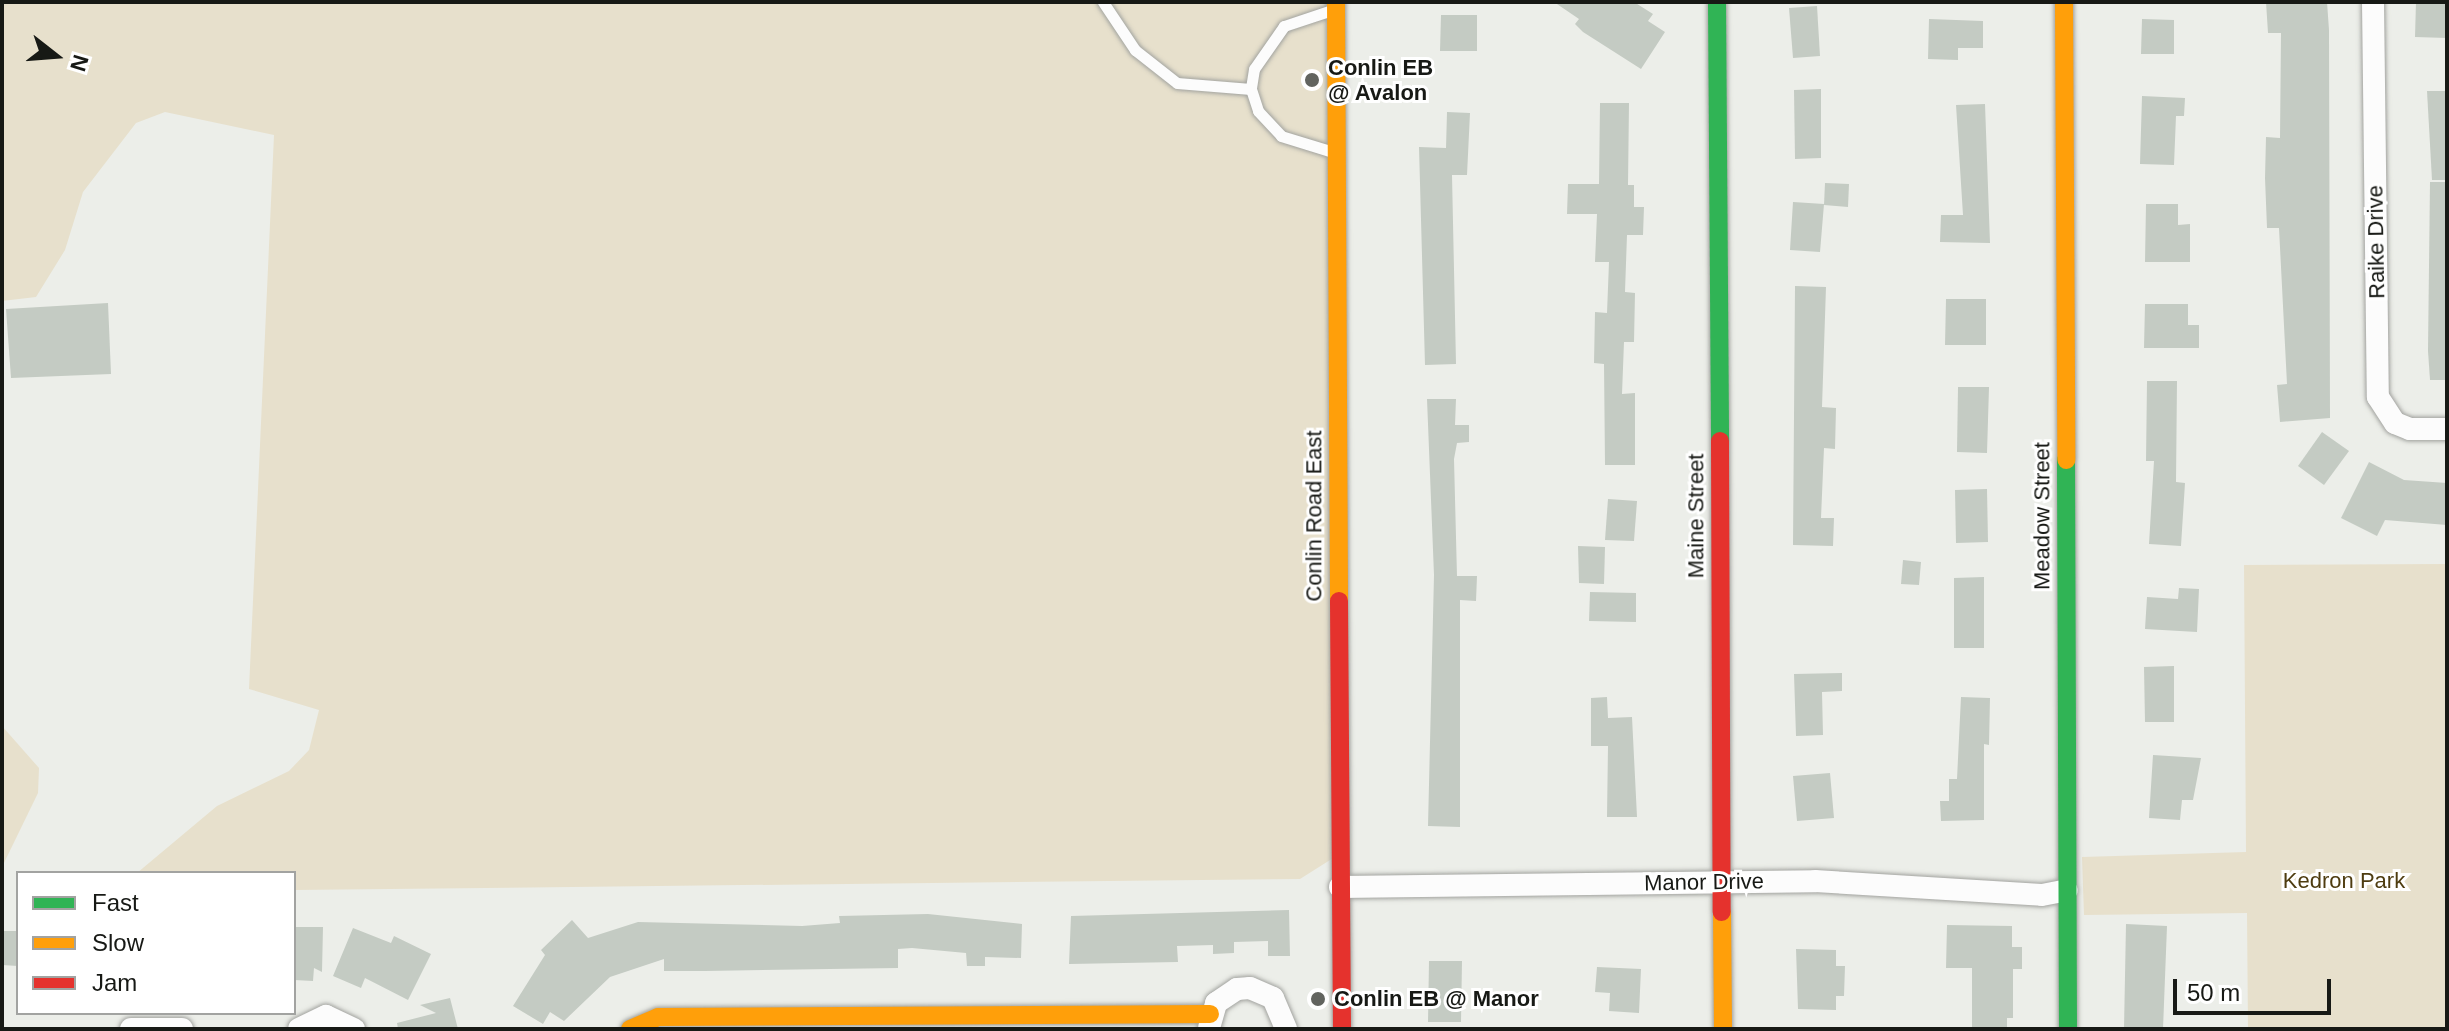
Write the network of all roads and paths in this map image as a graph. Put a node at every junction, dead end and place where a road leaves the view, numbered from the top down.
1 (1103, 2) edge
2 (1717, 2) edge
3 (2064, 2) edge
4 (2373, 2) edge
5 (1336, 5) edge
6 (1251, 89) junction
7 (1337, 153) junction
8 (2447, 429) edge
9 (1722, 882) junction
10 (1340, 887) junction
11 (2067, 890) junction
12 (1210, 1022) edge
13 (131, 1029) edge
14 (153, 1029) edge
15 (182, 1029) edge
16 (299, 1029) edge
17 (354, 1029) edge
18 (630, 1029) edge
19 (1286, 1029) edge
20 (1342, 1029) edge
21 (1723, 1029) edge
22 (2068, 1029) edge

1 - 6 lane
2 - 9 street, Maine Street
3 - 11 street, Meadow Street
4 - 8 street, Raike Drive
5 - 6 lane
5 - 7 street, Conlin Road East
6 - 7 lane
7 - 10 street, Conlin Road East
9 - 10 street, Manor Drive
9 - 11 street, Manor Drive
9 - 21 street, Maine Street
10 - 20 street, Conlin Road East
11 - 22 street, Meadow Street
12 - 18 street
12 - 19 street
13 - 14 street
14 - 15 street
16 - 17 street

